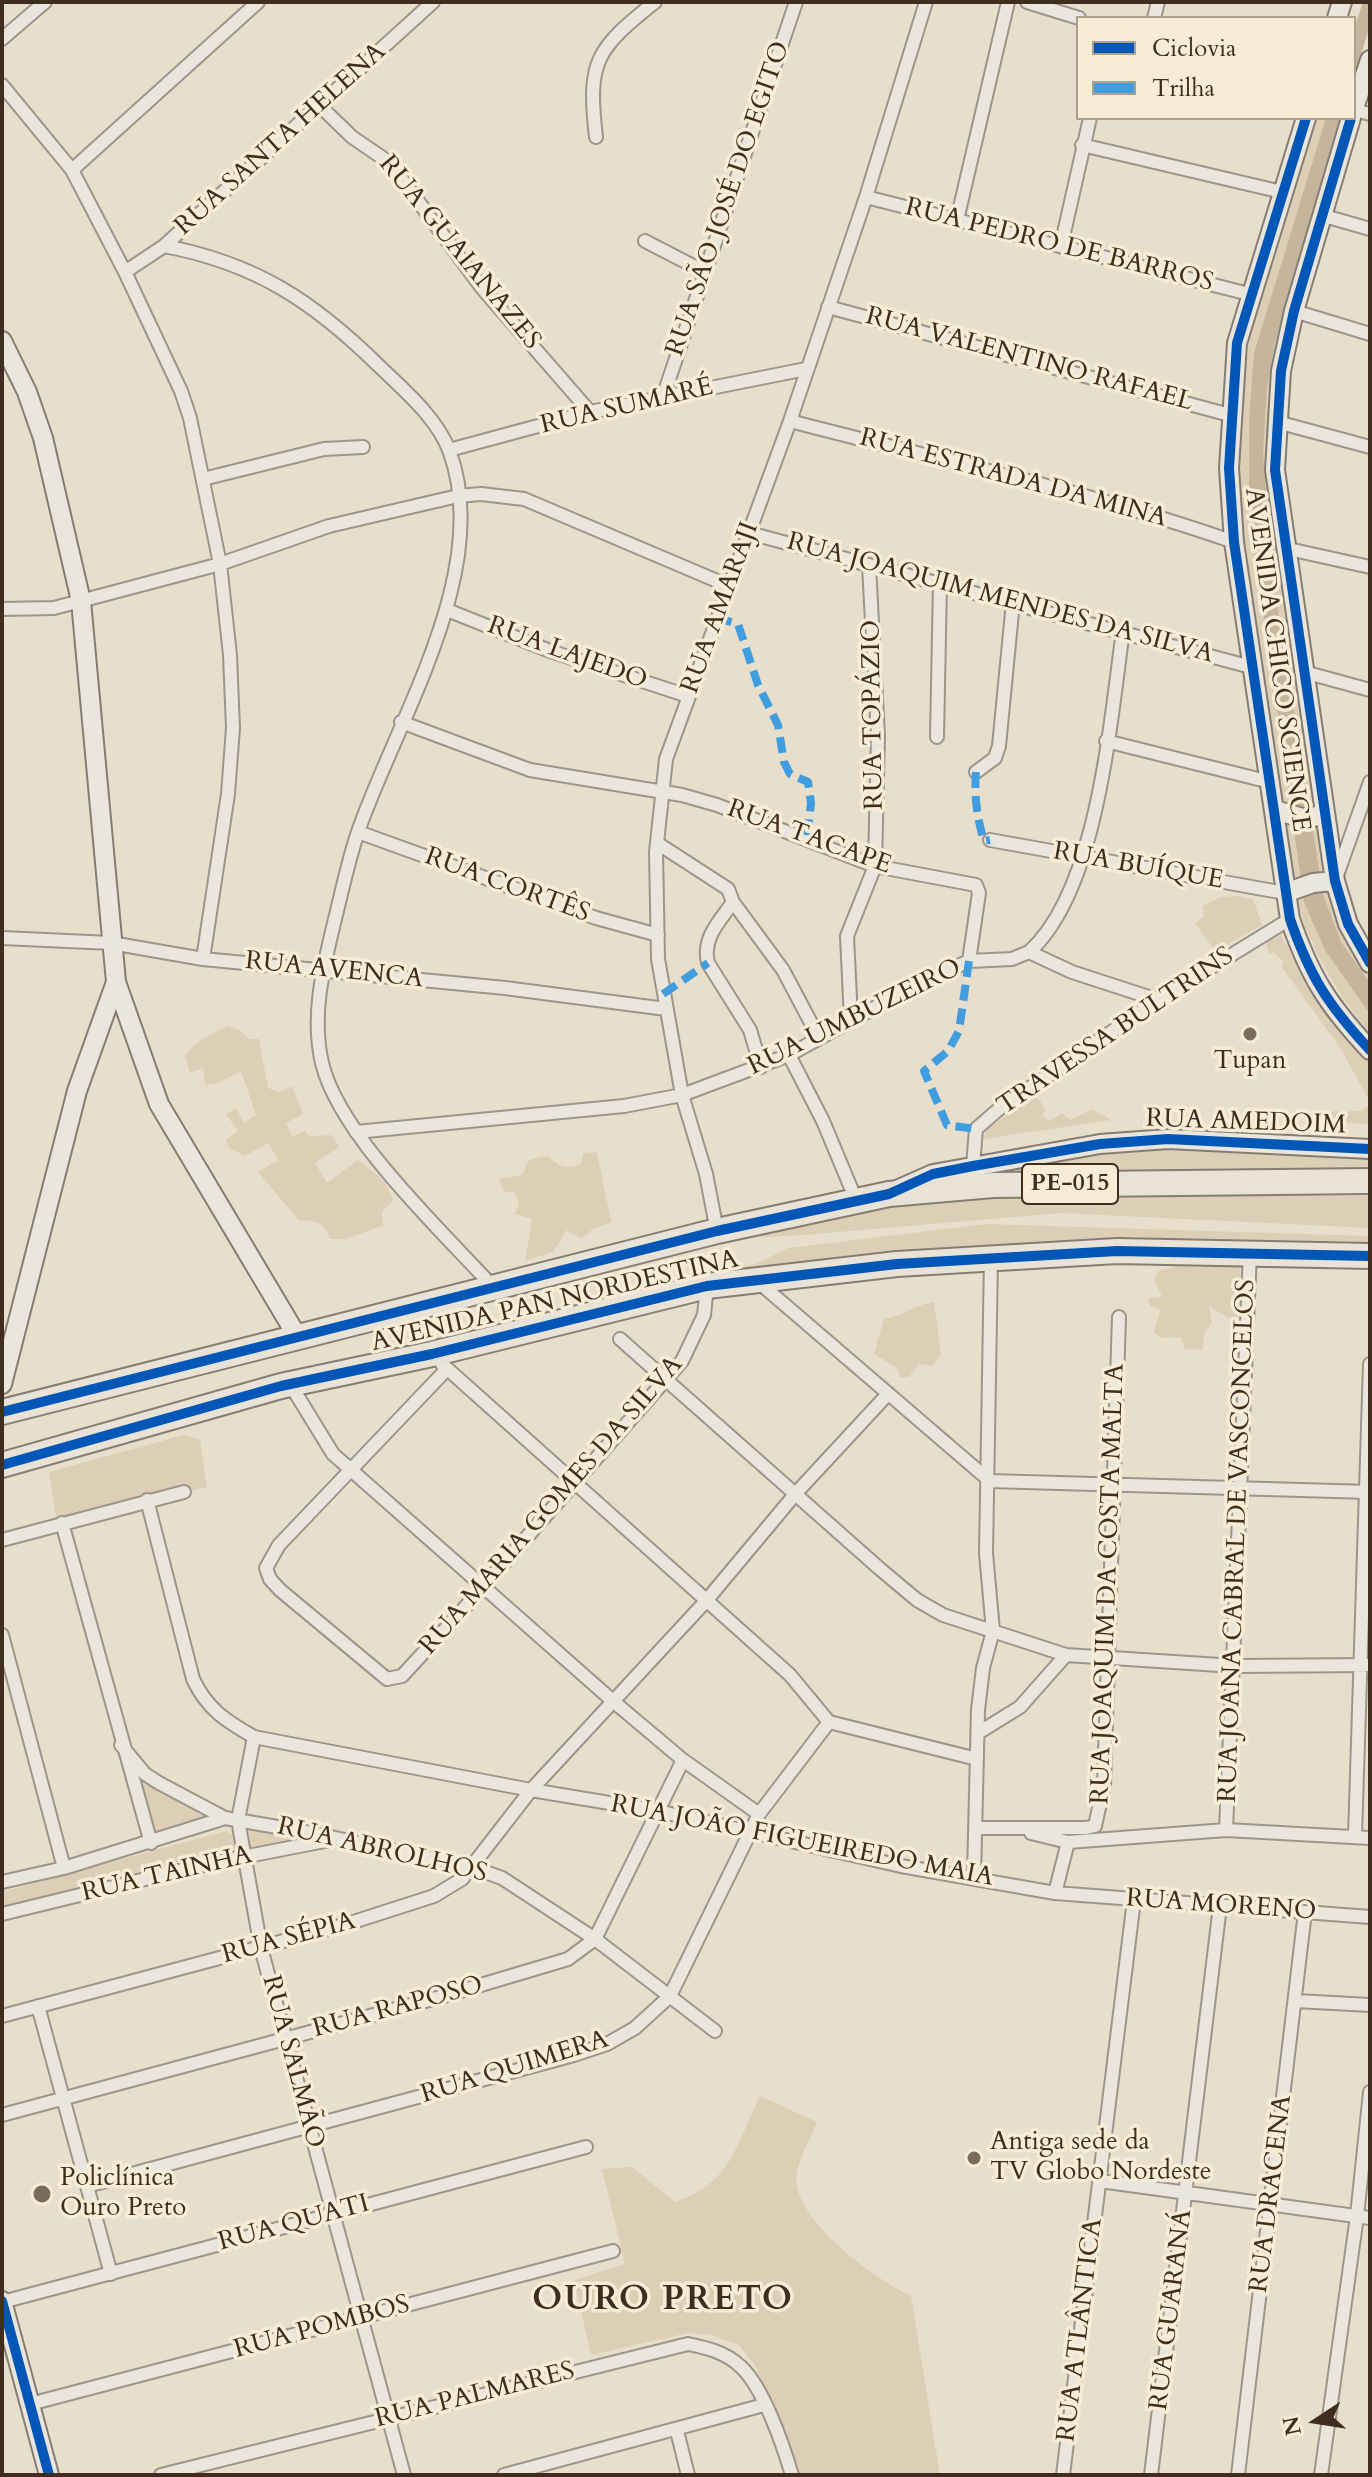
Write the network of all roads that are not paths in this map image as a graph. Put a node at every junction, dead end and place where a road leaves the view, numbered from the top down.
1 (45, 2) edge
2 (258, 2) edge
3 (655, 2) edge
4 (796, 2) edge
5 (926, 2) edge
6 (1008, 2) edge
7 (1035, 3) edge
8 (426, 4) edge
9 (1076, 17) edge
10 (2, 39) edge
11 (1370, 60) edge
12 (2, 85) edge
13 (1356, 103) edge
14 (319, 105) junction
15 (1089, 120) edge
16 (1305, 120) edge
17 (1350, 120) edge
18 (596, 137) dead end
19 (1082, 145) junction
20 (72, 170) junction
21 (1282, 192) junction
22 (866, 197) junction
23 (1321, 215) junction
24 (957, 220) junction
25 (1370, 229) edge
26 (645, 241) dead end
27 (164, 246) junction
28 (1061, 246) junction
29 (125, 272) junction
30 (705, 272) junction
31 (1253, 295) junction
32 (828, 307) junction
33 (1294, 311) junction
34 (1370, 334) edge
35 (2, 341) edge
36 (806, 369) junction
37 (663, 397) junction
38 (590, 412) junction
39 (1230, 415) junction
40 (790, 421) junction
41 (1277, 422) junction
42 (363, 447) dead end
43 (1370, 447) edge
44 (449, 450) junction
45 (203, 479) junction
46 (458, 496) junction
47 (749, 533) junction
48 (1234, 542) junction
49 (1284, 548) junction
50 (220, 564) junction
51 (869, 565) junction
52 (1370, 567) edge
53 (940, 582) junction
54 (729, 586) junction
55 (81, 601) junction
56 (1013, 602) junction
57 (2, 609) edge
58 (447, 610) junction
59 (1123, 631) junction
60 (1251, 667) junction
61 (1304, 672) junction
62 (1370, 690) edge
63 (688, 696) junction
64 (401, 722) junction
65 (937, 737) dead end
66 (1106, 741) junction
67 (976, 772) dead end
68 (1270, 782) junction
69 (1369, 791) edge
70 (661, 793) junction
71 (1281, 813) junction
72 (1315, 817) junction
73 (358, 832) junction
74 (990, 840) dead end
75 (657, 843) junction
76 (1085, 859) junction
77 (875, 866) junction
78 (1335, 881) junction
79 (1300, 888) junction
80 (733, 902) junction
81 (1290, 919) junction
82 (658, 935) junction
83 (2, 938) edge
84 (111, 943) junction
85 (1029, 952) junction
86 (203, 959) junction
87 (969, 961) junction
88 (1370, 963) edge
89 (322, 971) junction
90 (116, 982) junction
91 (1158, 1000) junction
92 (666, 1009) junction
93 (851, 1020) junction
94 (819, 1038) junction
95 (1370, 1050) edge
96 (789, 1055) junction
97 (761, 1067) junction
98 (682, 1095) junction
99 (356, 1132) junction
100 (1370, 1149) edge
101 (973, 1166) junction
102 (1370, 1181) edge
103 (889, 1194) junction
104 (856, 1200) junction
105 (717, 1231) junction
106 (1250, 1252) junction
107 (1370, 1256) edge
108 (991, 1258) junction
109 (754, 1279) junction
110 (707, 1286) junction
111 (493, 1287) junction
112 (1119, 1317) dead end
113 (297, 1336) junction
114 (620, 1339) dead end
115 (440, 1362) junction
116 (1370, 1364) edge
117 (665, 1378) junction
118 (2, 1384) edge
119 (286, 1385) junction
120 (887, 1395) junction
121 (2, 1412) edge
122 (2, 1449) edge
123 (2, 1465) edge
124 (350, 1469) junction
125 (576, 1481) junction
126 (990, 1481) junction
127 (1114, 1487) junction
128 (1243, 1489) junction
129 (184, 1492) dead end
130 (797, 1492) junction
131 (1367, 1492) edge
132 (147, 1500) junction
133 (62, 1523) junction
134 (2, 1540) edge
135 (484, 1585) junction
136 (706, 1601) junction
137 (993, 1631) junction
138 (2, 1635) edge
139 (1066, 1655) junction
140 (1109, 1660) junction
141 (1365, 1665) edge
142 (1235, 1666) junction
143 (614, 1702) junction
144 (829, 1722) junction
145 (978, 1733) junction
146 (254, 1737) junction
147 (121, 1745) junction
148 (977, 1759) junction
149 (683, 1760) junction
150 (531, 1790) junction
151 (658, 1811) junction
152 (759, 1814) junction
153 (232, 1819) junction
154 (975, 1828) junction
155 (1027, 1830) junction
156 (1226, 1830) junction
157 (750, 1833) junction
158 (1355, 1836) junction
159 (1370, 1838) edge
160 (333, 1839) junction
161 (1068, 1842) junction
162 (151, 1843) junction
163 (243, 1858) junction
164 (471, 1867) junction
165 (64, 1868) junction
166 (974, 1877) junction
167 (2, 1882) edge
168 (1055, 1893) junction
169 (1073, 1896) joint
170 (1134, 1900) junction
171 (1220, 1906) junction
172 (1305, 1912) junction
173 (2, 1914) edge
174 (1370, 1917) edge
175 (595, 1939) junction
176 (261, 1948) junction
177 (670, 1996) junction
178 (1296, 2001) junction
179 (1370, 2005) edge
180 (38, 2006) junction
181 (2, 2016) edge
182 (715, 2031) dead end
183 (286, 2038) junction
184 (1370, 2092) edge
185 (63, 2098) junction
186 (2, 2115) edge
187 (308, 2127) junction
188 (586, 2147) dead end
189 (1100, 2181) junction
190 (87, 2186) junction
191 (1186, 2193) junction
192 (1270, 2204) junction
193 (335, 2213) junction
194 (1364, 2217) edge
195 (613, 2251) dead end
196 (111, 2274) junction
197 (2, 2302) edge
198 (364, 2318) junction
199 (6, 2332) edge
200 (30, 2404) junction
201 (764, 2405) junction
202 (390, 2416) junction
203 (677, 2431) junction
204 (49, 2475) edge
205 (161, 2475) edge
206 (404, 2475) edge
207 (504, 2475) edge
208 (688, 2475) edge
209 (792, 2475) edge
210 (1063, 2475) edge
211 (1151, 2475) edge
212 (1238, 2475) edge
213 (1321, 2475) edge

1 - 10 street
2 - 20 street
3 - 18 street
4 - 30 street, RUA SÃO JOSÉ DO EGITO
5 - 22 street, RUA AMARAJI
6 - 24 street
7 - 9 street
8 - 14 street, RUA SANTA HELENA
11 - 13 main road
12 - 20 street
14 - 27 street, RUA SANTA HELENA
14 - 38 street, RUA GUAIANAZES
15 - 19 street
16 - 21 main road, AVENIDA CHICO SCIENCE
17 - 23 main road, AVENIDA CHICO SCIENCE
19 - 21 street
19 - 28 street
20 - 29 street
21 - 31 main road, AVENIDA CHICO SCIENCE
22 - 24 street, RUA PEDRO DE BARROS
22 - 32 street, RUA AMARAJI
23 - 25 street
23 - 33 main road, AVENIDA CHICO SCIENCE
24 - 28 street, RUA PEDRO DE BARROS
26 - 30 street
27 - 29 street, RUA SANTA HELENA
27 - 44 street
28 - 31 street, RUA PEDRO DE BARROS
29 - 45 street
30 - 37 street, RUA SÃO JOSÉ DO EGITO
31 - 39 main road, AVENIDA CHICO SCIENCE
32 - 36 street, RUA AMARAJI
32 - 39 street, RUA VALENTINO RAFAEL
33 - 34 street
33 - 41 main road, AVENIDA CHICO SCIENCE
35 - 55 main road
36 - 37 street, RUA SUMARÉ
36 - 40 street, RUA AMARAJI
37 - 38 street, RUA SUMARÉ
38 - 44 street, RUA SUMARÉ
39 - 48 main road, AVENIDA CHICO SCIENCE
40 - 47 street, RUA AMARAJI
40 - 48 street, RUA ESTRADA DA MINA
41 - 43 street
41 - 49 main road, AVENIDA CHICO SCIENCE
42 - 45 street
44 - 46 street
45 - 50 street
46 - 50 street
46 - 54 street
46 - 58 street
47 - 51 street, RUA JOAQUIM MENDES DA SILVA
47 - 54 street, RUA AMARAJI
48 - 60 main road, AVENIDA CHICO SCIENCE
49 - 52 street
49 - 61 main road, AVENIDA CHICO SCIENCE
50 - 55 street
50 - 86 street
51 - 53 street, RUA JOAQUIM MENDES DA SILVA
51 - 77 street, RUA TOPÁZIO
53 - 56 street, RUA JOAQUIM MENDES DA SILVA
53 - 65 street
54 - 63 street, RUA AMARAJI
55 - 57 street
55 - 84 main road
56 - 59 street, RUA JOAQUIM MENDES DA SILVA
56 - 67 street
58 - 63 street, RUA LAJEDO
58 - 64 street
59 - 60 street, RUA JOAQUIM MENDES DA SILVA
59 - 66 street
60 - 68 main road, AVENIDA CHICO SCIENCE
61 - 62 street
61 - 72 main road, AVENIDA CHICO SCIENCE
63 - 70 street, RUA AMARAJI
64 - 70 street, RUA TACAPE
64 - 73 street
66 - 68 street
66 - 76 street
68 - 71 main road, AVENIDA CHICO SCIENCE
69 - 78 street
70 - 75 street, RUA AMARAJI
70 - 77 street, RUA TACAPE
71 - 72 main road
71 - 79 main road, AVENIDA CHICO SCIENCE
72 - 78 main road, AVENIDA CHICO SCIENCE
73 - 82 street, RUA CORTÊS
73 - 89 street
74 - 76 street, RUA BUÍQUE
75 - 80 street
75 - 82 street, RUA AMARAJI
76 - 79 street, RUA BUÍQUE
76 - 85 street
77 - 87 street, RUA TACAPE
77 - 93 street
78 - 79 main road
78 - 88 main road, AVENIDA CHICO SCIENCE
79 - 81 main road, AVENIDA CHICO SCIENCE
80 - 94 street
80 - 97 street
81 - 91 street, TRAVESSA BULTRINS
81 - 95 main road, AVENIDA CHICO SCIENCE
82 - 92 street, RUA AMARAJI
83 - 84 street, RUA AVENCA
84 - 86 street, RUA AVENCA
84 - 90 main road
85 - 87 street, RUA UMBUZEIRO
85 - 91 street
86 - 89 street, RUA AVENCA
87 - 93 street, RUA UMBUZEIRO
89 - 92 street, RUA AVENCA
89 - 99 street
90 - 113 main road
90 - 118 main road
91 - 101 street, TRAVESSA BULTRINS
92 - 98 street, RUA AMARAJI
93 - 94 street, RUA UMBUZEIRO
94 - 96 street, RUA UMBUZEIRO
96 - 97 street, RUA UMBUZEIRO
96 - 104 street
97 - 98 street, RUA UMBUZEIRO
98 - 99 street, RUA UMBUZEIRO
98 - 105 street, RUA AMARAJI
99 - 111 street
100 - 101 main road, RUA AMEDOIM
101 - 103 main road, RUA AMEDOIM
102 - 103 highway, AVENIDA PAN NORDESTINA / PE-015
103 - 104 highway, AVENIDA PAN NORDESTINA / PE-015
104 - 105 highway, AVENIDA PAN NORDESTINA / PE-015
105 - 111 highway, AVENIDA PAN NORDESTINA / PE-015
106 - 107 highway, AVENIDA PAN NORDESTINA
106 - 108 highway, AVENIDA PAN NORDESTINA
106 - 128 street, RUA JOANA CABRAL DE VASCONCELOS
108 - 109 highway, AVENIDA PAN NORDESTINA
108 - 126 street
109 - 110 highway, AVENIDA PAN NORDESTINA
109 - 120 street
110 - 115 highway, AVENIDA PAN NORDESTINA
110 - 117 street, RUA MARIA GOMES DA SILVA
111 - 113 highway, AVENIDA PAN NORDESTINA / PE-015
112 - 127 street, RUA JOAQUIM DA COSTA MALTA
113 - 121 highway, AVENIDA PAN NORDESTINA / PE-015
114 - 117 street
115 - 119 highway, AVENIDA PAN NORDESTINA
115 - 124 street
115 - 125 street
116 - 131 street
117 - 125 street, RUA MARIA GOMES DA SILVA
117 - 130 street
119 - 122 highway, AVENIDA PAN NORDESTINA
119 - 123 highway, AVENIDA PAN NORDESTINA
119 - 124 street
120 - 126 street
120 - 130 street
124 - 135 street
124 - 135 street, RUA MARIA GOMES DA SILVA
125 - 135 street, RUA MARIA GOMES DA SILVA
125 - 136 street
126 - 127 street
126 - 137 street
127 - 128 street
127 - 140 street, RUA JOAQUIM DA COSTA MALTA
128 - 131 street
128 - 142 street, RUA JOANA CABRAL DE VASCONCELOS
129 - 132 street
130 - 136 street
130 - 137 street
131 - 141 street
132 - 133 street
132 - 146 street, RUA JOÃO FIGUEIREDO MAIA
133 - 134 street
133 - 147 street, RUA ABROLHOS
135 - 143 street
136 - 143 street
136 - 144 street
137 - 139 street
137 - 145 street
138 - 165 street
139 - 140 street
139 - 145 street
140 - 142 street
140 - 155 street, RUA JOAQUIM DA COSTA MALTA
141 - 142 street
141 - 158 street
142 - 156 street, RUA JOANA CABRAL DE VASCONCELOS
143 - 149 street
143 - 150 street
144 - 148 street
144 - 152 street, RUA QUIMERA
145 - 148 street
146 - 150 street, RUA JOÃO FIGUEIREDO MAIA
146 - 153 street, RUA SALMÃO
147 - 153 street, RUA ABROLHOS
147 - 162 street, RUA ABROLHOS
148 - 154 street
149 - 151 street
149 - 152 street
150 - 151 street, RUA JOÃO FIGUEIREDO MAIA
150 - 164 street, RUA SÉPIA
151 - 157 street, RUA JOÃO FIGUEIREDO MAIA
151 - 175 street
152 - 157 street, RUA QUIMERA
153 - 160 street, RUA ABROLHOS
153 - 162 street, RUA TAINHA
153 - 163 street, RUA SALMÃO
154 - 155 street, RUA JOAQUIM DA COSTA MALTA
154 - 166 street
155 - 161 street
156 - 158 street
156 - 161 street
157 - 166 street, RUA JOÃO FIGUEIREDO MAIA
157 - 177 street, RUA QUIMERA
158 - 159 street
160 - 163 street, RUA TAINHA
160 - 164 street, RUA ABROLHOS
161 - 168 street
162 - 165 street, RUA TAINHA
163 - 173 street, RUA TAINHA
163 - 176 street, RUA SALMÃO
164 - 175 street, RUA ABROLHOS
164 - 176 street, RUA SÉPIA
165 - 167 street, RUA TAINHA
166 - 168 street, RUA JOÃO FIGUEIREDO MAIA
168 - 169 street, RUA JOÃO FIGUEIREDO MAIA
169 - 170 street, RUA MORENO
170 - 171 street, RUA MORENO
170 - 189 street, RUA ATLÂNTICA
171 - 172 street, RUA MORENO
171 - 191 street, RUA GUARANÁ
172 - 174 street, RUA MORENO
172 - 178 street, RUA DRACENA
175 - 177 street, RUA ABROLHOS
175 - 183 street, RUA RAPOSO
176 - 180 street, RUA SÉPIA
176 - 183 street, RUA SALMÃO
177 - 182 street, RUA ABROLHOS
177 - 187 street, RUA QUIMERA
178 - 179 street
178 - 192 street, RUA DRACENA
180 - 181 street, RUA SÉPIA
180 - 185 street
183 - 185 street, RUA RAPOSO
183 - 187 street, RUA SALMÃO
184 - 194 street
185 - 186 street, RUA RAPOSO
185 - 190 street
187 - 190 street, RUA QUIMERA
187 - 193 street, RUA SALMÃO
188 - 193 street, RUA QUATI
189 - 191 street
189 - 210 street, RUA ATLÂNTICA
190 - 196 street
191 - 192 street
191 - 211 street, RUA GUARANÁ
192 - 194 street
192 - 212 street, RUA DRACENA
193 - 196 street, RUA QUATI
193 - 198 street, RUA SALMÃO
194 - 213 street
195 - 198 street, RUA POMBOS
196 - 197 street, RUA QUATI
197 - 199 main road
198 - 200 street, RUA POMBOS
198 - 202 street, RUA SALMÃO
199 - 200 main road
200 - 204 main road
201 - 202 street, RUA PALMARES
201 - 203 street
201 - 209 street, RUA PALMARES
202 - 205 street, RUA PALMARES
202 - 206 street, RUA SALMÃO
203 - 207 street
203 - 208 street

